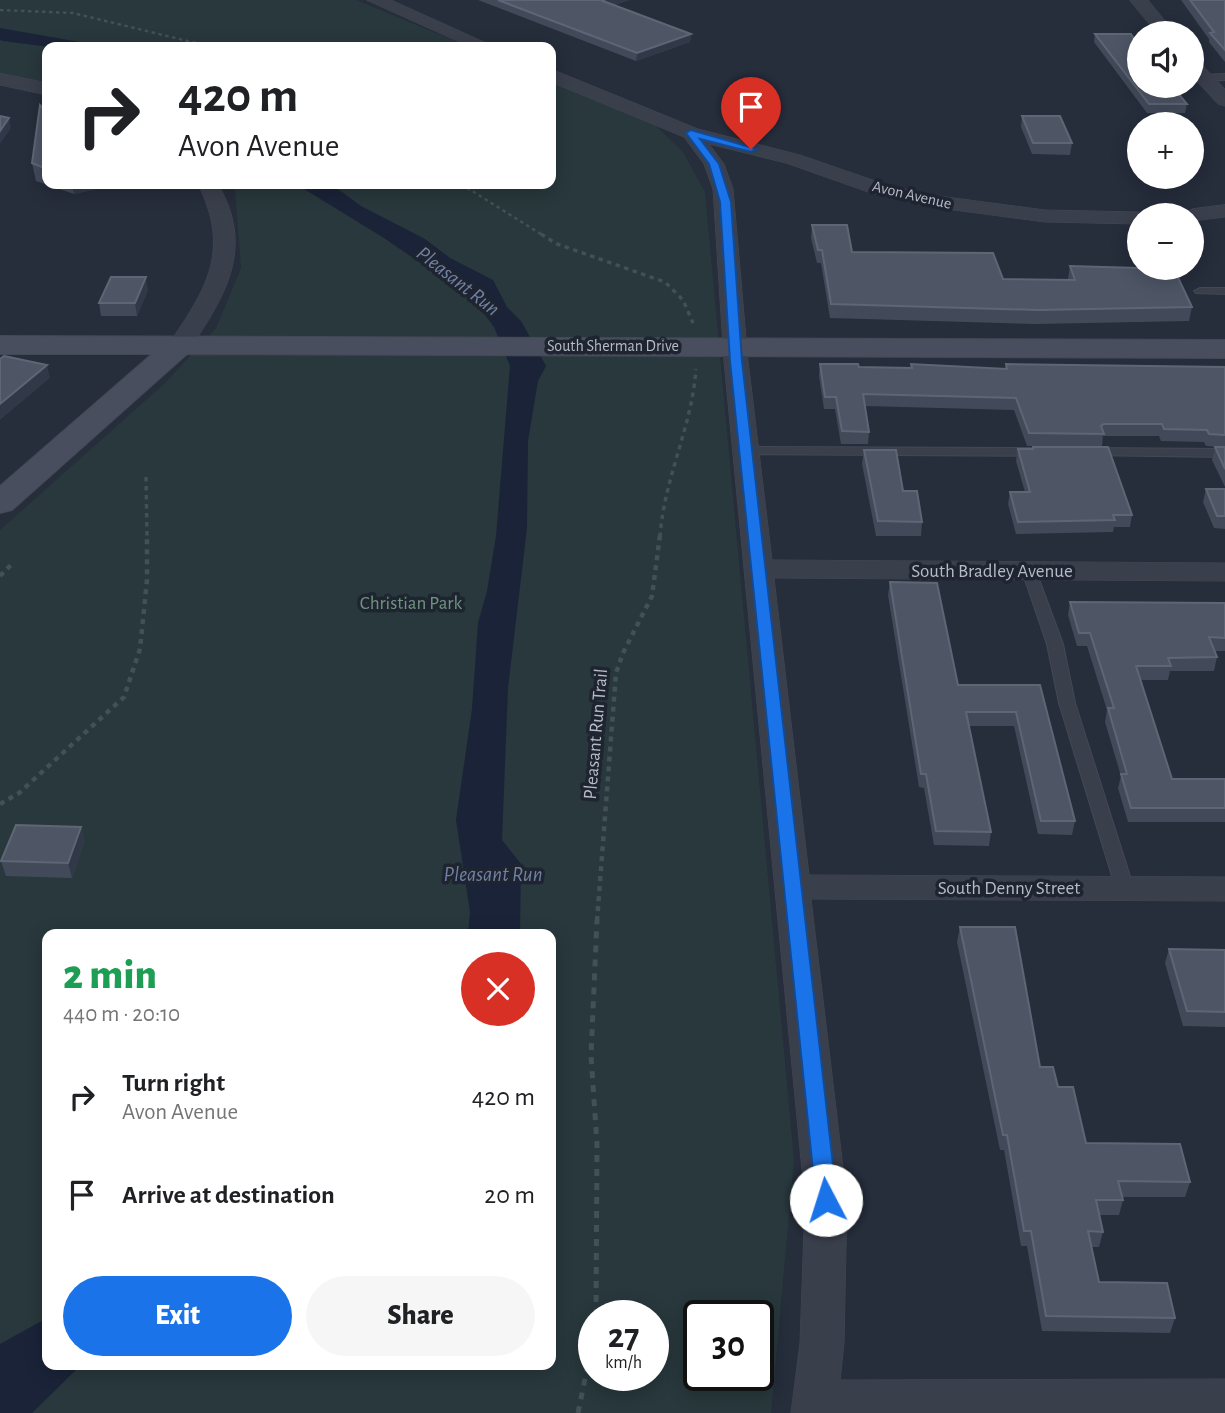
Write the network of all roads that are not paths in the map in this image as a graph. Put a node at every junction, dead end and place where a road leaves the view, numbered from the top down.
1 (376, 0) edge
2 (1139, 0) edge
3 (1156, 21) edge
4 (474, 42) edge
5 (1204, 73) edge
6 (556, 77) edge
7 (1225, 77) edge
8 (0, 79) edge
9 (1204, 79) edge
10 (42, 88) edge
11 (1225, 100) edge
12 (691, 133) junction
13 (210, 189) edge
14 (1225, 211) edge
15 (1204, 214) edge
16 (1127, 218) edge
17 (1200, 291) dead end
18 (1225, 291) edge
19 (0, 345) edge
20 (180, 345) junction
21 (735, 347) junction
22 (1225, 349) edge
23 (746, 451) junction
24 (1225, 453) edge
25 (0, 503) edge
26 (759, 569) junction
27 (1029, 571) junction
28 (1225, 572) edge
29 (793, 887) junction
30 (1125, 889) junction
31 (1225, 889) edge
32 (1225, 1400) edge
33 (815, 1407) edge

1 - 4 street
2 - 3 street
5 - 7 lane
6 - 12 street, Avon Avenue
8 - 10 street
9 - 11 street
12 - 16 street, Avon Avenue
12 - 21 street
13 - 20 street
14 - 15 street
17 - 18 lane
19 - 20 main road, South Sherman Drive
20 - 21 main road, South Sherman Drive
20 - 25 main road
21 - 22 main road, South Sherman Drive
21 - 23 street
23 - 24 lane
23 - 26 street
26 - 27 street, South Bradley Avenue
26 - 29 street
27 - 28 street, South Bradley Avenue
27 - 30 lane
29 - 30 street, South Denny Street
29 - 33 street
30 - 31 street, South Denny Street
32 - 33 street

